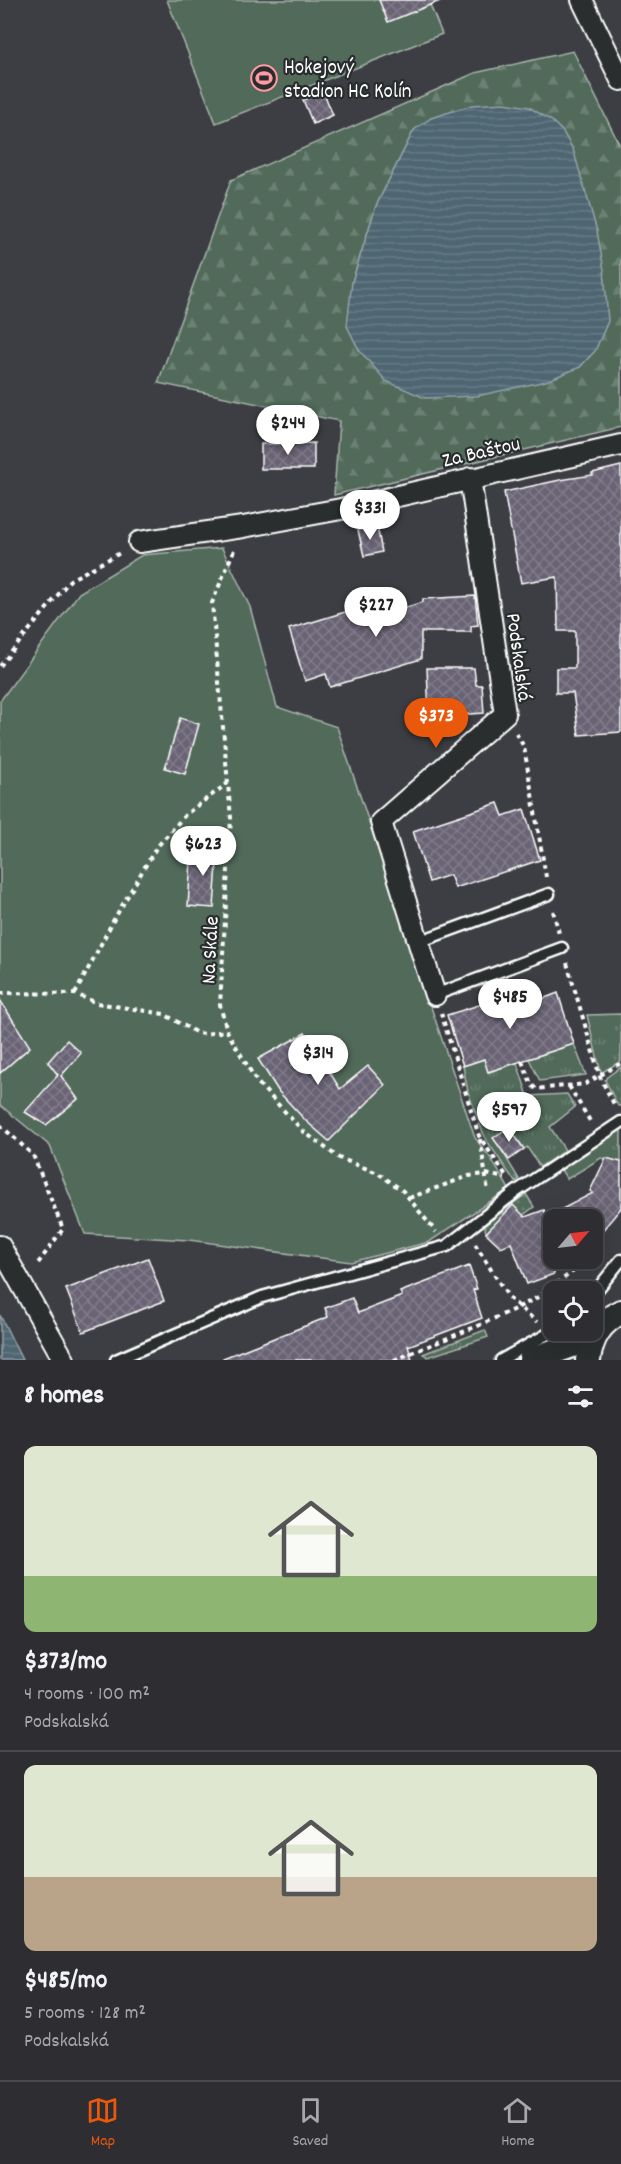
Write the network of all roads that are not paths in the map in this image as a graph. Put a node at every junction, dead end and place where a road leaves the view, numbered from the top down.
1 (582, 0) edge
2 (621, 80) edge
3 (621, 445) edge
4 (470, 478) junction
5 (139, 542) road end
6 (549, 894) road end
7 (418, 942) junction
8 (562, 948) road end
9 (435, 995) joint
10 (621, 1122) edge
11 (0, 1246) edge
12 (621, 1260) edge
13 (603, 1282) edge
14 (615, 1314) edge
15 (543, 1337) edge
16 (64, 1360) edge
17 (116, 1360) edge
18 (501, 1360) edge
19 (531, 1360) edge
20 (588, 1360) edge

1 - 2 street
3 - 4 street, Za Baštou
4 - 5 street, Za Baštou
4 - 7 street, Podskalská
6 - 7 lane
7 - 9 street, Podskalská
8 - 9 lane
10 - 17 lane
11 - 16 street
12 - 13 lane
14 - 19 street
14 - 20 street
15 - 18 lane

